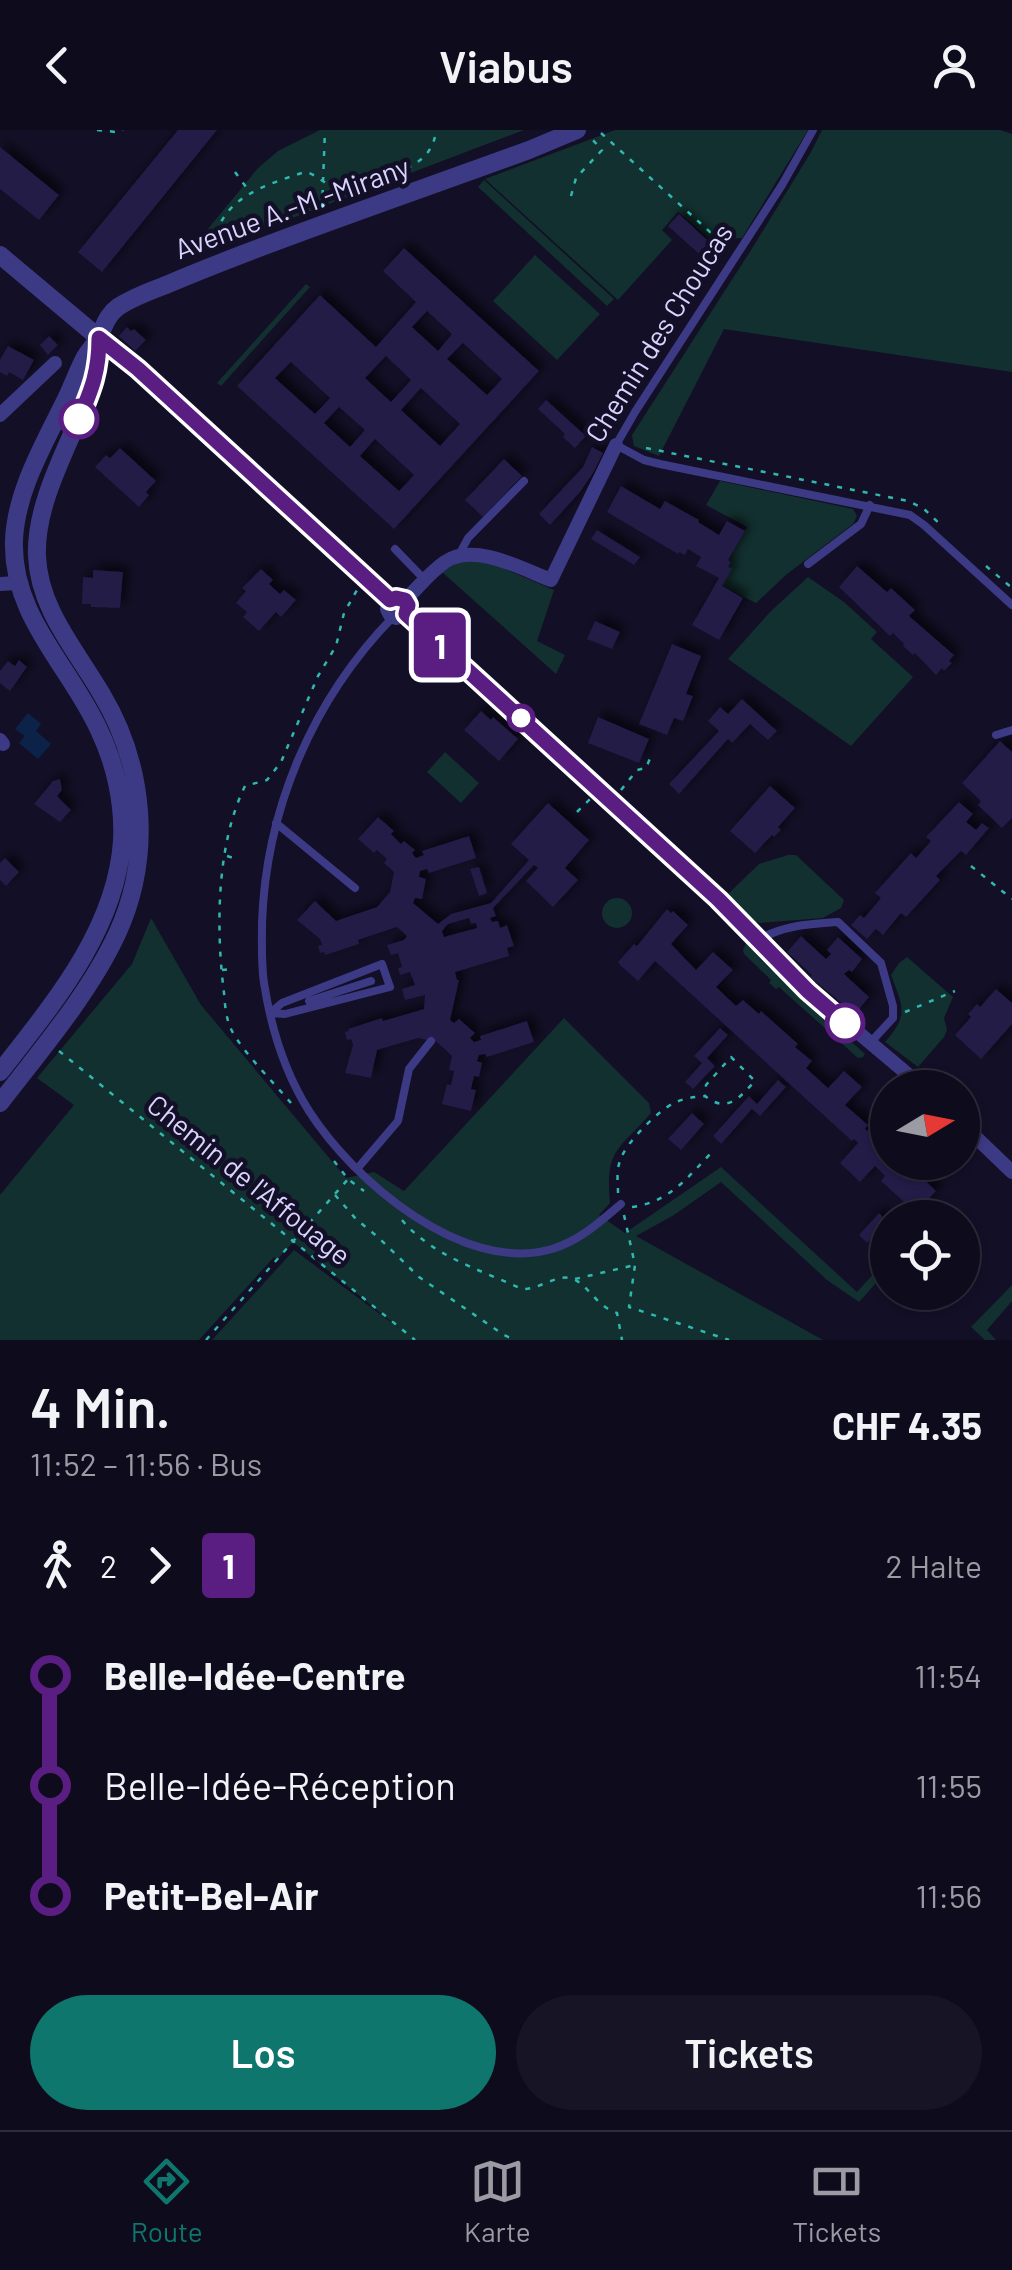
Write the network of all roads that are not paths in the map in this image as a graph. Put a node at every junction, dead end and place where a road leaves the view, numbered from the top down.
1 (813, 130) edge
2 (584, 134) edge
3 (0, 255) edge
4 (99, 338) junction
5 (55, 362) dead end
6 (0, 415) edge
7 (616, 444) junction
8 (524, 482) dead end
9 (870, 505) junction
10 (395, 550) dead end
11 (460, 555) junction
12 (808, 564) dead end
13 (40, 578) junction
14 (425, 580) junction
15 (9, 583) edge
16 (1012, 606) edge
17 (398, 608) junction
18 (1012, 730) edge
19 (996, 735) dead end
20 (276, 824) junction
21 (354, 888) dead end
22 (758, 940) junction
23 (371, 981) dead end
24 (309, 1001) junction
25 (270, 1014) junction
26 (431, 1041) dead end
27 (869, 1044) junction
28 (902, 1070) edge
29 (0, 1072) edge
30 (0, 1104) edge
31 (980, 1141) edge
32 (357, 1169) junction
33 (1012, 1172) edge
34 (622, 1204) road end

1 - 7 lane, Chemin des Choucas
2 - 4 street, Avenue A.-M.-Mirany
3 - 4 street
4 - 13 street
4 - 15 street, Avenue A.-M.-Mirany
4 - 17 street
5 - 6 street
7 - 9 lane
7 - 11 street, Chemin des Choucas
8 - 11 lane
9 - 12 lane
9 - 16 lane
10 - 14 lane
11 - 14 street
13 - 15 street
13 - 30 street
14 - 17 street
15 - 29 street, Avenue A.-M.-Mirany
17 - 20 lane
17 - 22 street
18 - 19 lane
20 - 21 lane
20 - 25 lane
22 - 27 street
22 - 27 lane
23 - 24 lane
24 - 24 lane
24 - 25 lane
24 - 25 lane
25 - 32 lane
26 - 32 lane
27 - 28 street
31 - 33 street
32 - 34 lane

